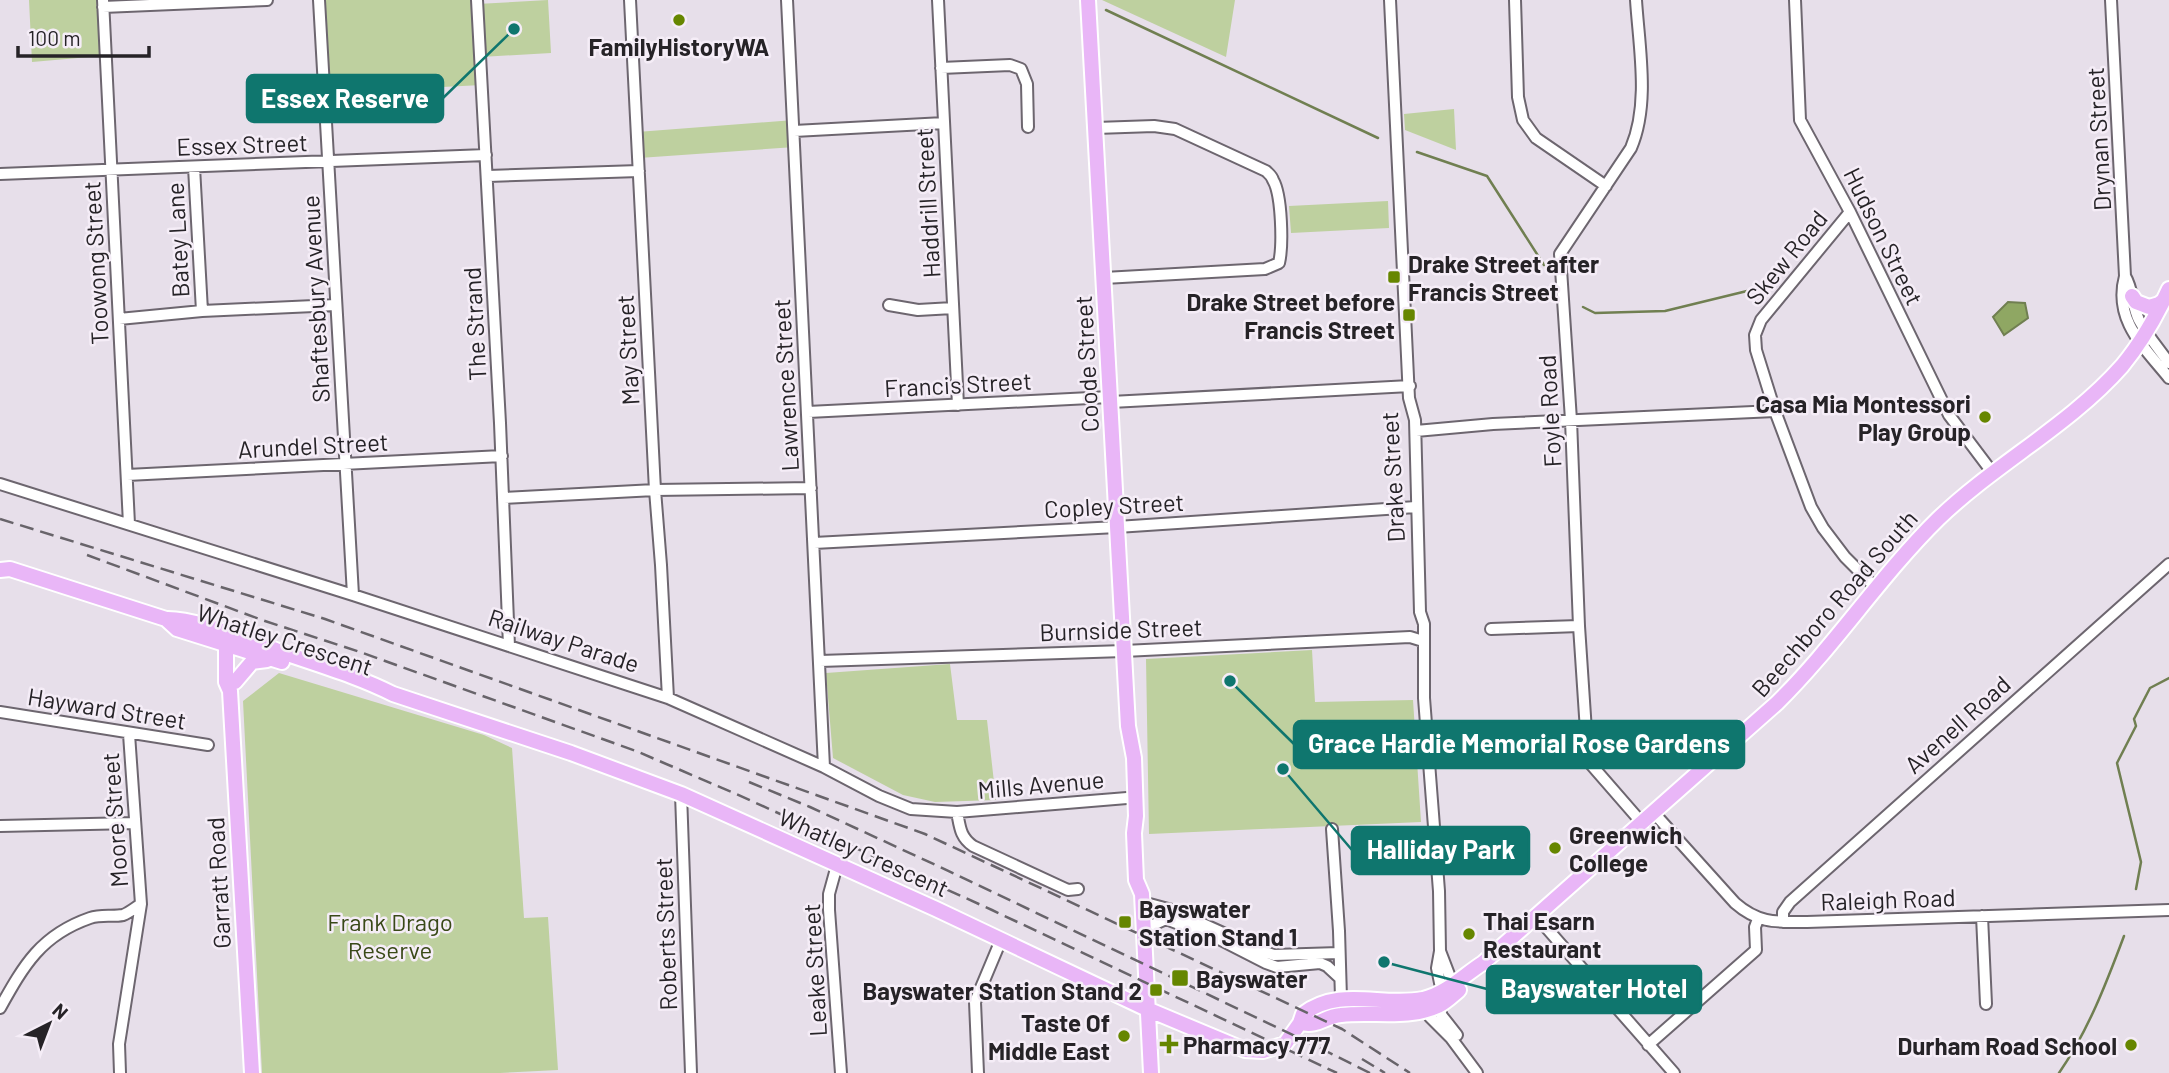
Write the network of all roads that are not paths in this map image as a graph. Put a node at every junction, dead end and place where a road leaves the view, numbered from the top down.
1 (267, 0) edge
2 (319, 0) edge
3 (477, 0) edge
4 (630, 0) edge
5 (787, 0) edge
6 (938, 0) edge
7 (1088, 0) edge
8 (1390, 0) edge
9 (1515, 0) edge
10 (1636, 0) edge
11 (1795, 0) edge
12 (2111, 0) edge
13 (186, 2) edge
14 (103, 3) edge
15 (941, 68) junction
16 (944, 123) junction
17 (1028, 127) dead end
18 (1096, 128) junction
19 (794, 131) junction
20 (486, 155) junction
21 (328, 162) junction
22 (194, 167) junction
23 (111, 170) junction
24 (639, 171) junction
25 (0, 174) edge
26 (488, 176) junction
27 (1606, 186) junction
28 (1850, 212) junction
29 (2126, 276) junction
30 (1104, 278) junction
31 (2166, 294) edge
32 (2132, 296) junction
33 (336, 305) junction
34 (889, 305) dead end
35 (953, 308) junction
36 (202, 311) junction
37 (119, 319) junction
38 (2143, 338) junction
39 (2169, 363) edge
40 (2169, 378) edge
41 (1410, 386) junction
42 (1110, 400) junction
43 (958, 405) junction
44 (1775, 411) junction
45 (808, 412) junction
46 (1572, 420) junction
47 (1416, 431) junction
48 (502, 456) junction
49 (344, 464) junction
50 (1992, 472) junction
51 (127, 475) junction
52 (0, 484) edge
53 (811, 488) junction
54 (655, 490) junction
55 (504, 498) junction
56 (1416, 507) junction
57 (130, 524) junction
58 (1117, 527) junction
59 (814, 543) junction
60 (2169, 564) edge
61 (4, 566) edge
62 (1877, 589) junction
63 (353, 595) junction
64 (1579, 626) junction
65 (1491, 629) dead end
66 (230, 641) junction
67 (1423, 641) junction
68 (509, 646) junction
69 (1124, 651) junction
70 (275, 660) junction
71 (820, 661) junction
72 (233, 687) junction
73 (393, 694) junction
74 (668, 698) junction
75 (0, 712) edge
76 (1128, 726) junction
77 (130, 734) junction
78 (208, 745) dead end
79 (824, 767) junction
80 (681, 794) junction
81 (1127, 798) junction
82 (957, 812) junction
83 (1654, 813) junction
84 (135, 823) junction
85 (1642, 823) junction
86 (0, 826) edge
87 (1332, 829) dead end
88 (1134, 833) junction
89 (837, 865) junction
90 (1136, 880) junction
91 (1079, 889) dead end
92 (1142, 902) junction
93 (141, 904) junction
94 (2169, 910) edge
95 (1536, 916) junction
96 (1982, 916) junction
97 (1758, 919) junction
98 (1783, 922) junction
99 (1142, 930) junction
100 (1002, 940) junction
101 (1339, 953) junction
102 (1340, 978) junction
103 (1441, 996) junction
104 (1341, 998) junction
105 (1986, 1004) dead end
106 (1143, 1007) junction
107 (0, 1008) edge
108 (1381, 1015) junction
109 (1300, 1023) junction
110 (1648, 1045) junction
111 (120, 1073) edge
112 (252, 1073) edge
113 (691, 1073) edge
114 (841, 1073) edge
115 (978, 1073) edge
116 (1143, 1073) edge
117 (1151, 1073) edge
118 (1477, 1073) edge
119 (1483, 1073) edge
120 (1674, 1073) edge

1 - 13 street
2 - 21 street, Shaftesbury Avenue
3 - 20 street, The Strand
4 - 24 street, May Street
5 - 19 street, Lawrence Street
6 - 15 street, Haddrill Street
7 - 18 main road, Coode Street
8 - 41 street, Drake Street
9 - 27 street
10 - 27 street, Foyle Road
11 - 28 street, Hudson Street
12 - 29 street, Drynan Street
13 - 14 street
14 - 23 street, Toowong Street
15 - 16 street, Haddrill Street
15 - 17 street
16 - 19 street
16 - 35 street, Haddrill Street
18 - 30 main road, Coode Street
18 - 30 street
19 - 45 street, Lawrence Street
20 - 21 street, Essex Street
20 - 26 street, The Strand
21 - 22 street, Essex Street
21 - 33 street, Shaftesbury Avenue
22 - 23 street, Essex Street
22 - 36 street, Batey Lane
23 - 25 street, Essex Street
23 - 37 street, Toowong Street
24 - 26 street
24 - 54 street, May Street
26 - 48 street, The Strand
27 - 46 street, Foyle Road
28 - 44 street, Skew Road
28 - 50 street, Hudson Street
29 - 32 street, Drynan Street
29 - 38 street, Drynan Street
30 - 42 main road, Coode Street
31 - 32 main road
31 - 38 main road, Beechboro Road South
32 - 38 street, Drynan Street
33 - 36 street
33 - 49 street, Shaftesbury Avenue
34 - 35 street
35 - 43 street, Haddrill Street
36 - 37 street
37 - 51 street, Toowong Street
38 - 39 street
38 - 40 street
38 - 50 main road, Beechboro Road South
41 - 42 street, Francis Street
41 - 47 street, Drake Street
42 - 43 street, Francis Street
42 - 58 main road, Coode Street
43 - 45 street, Francis Street
44 - 46 street
44 - 62 street, Skew Road
45 - 53 street, Lawrence Street
46 - 47 street
46 - 64 street, Foyle Road
47 - 56 street, Drake Street
48 - 49 street, Arundel Street
48 - 55 street, The Strand
49 - 51 street, Arundel Street
49 - 63 street, Shaftesbury Avenue
50 - 62 main road, Beechboro Road South
51 - 57 street, Toowong Street
52 - 57 street, Railway Parade
53 - 54 street
53 - 59 street, Lawrence Street
54 - 55 street
54 - 74 street, May Street
55 - 68 street, The Strand
56 - 58 street, Copley Street
56 - 67 street, Drake Street
57 - 63 street, Railway Parade
58 - 59 street, Copley Street
58 - 69 main road, Coode Street
59 - 71 street, Lawrence Street
60 - 98 street, Avenell Road
61 - 66 main road, Whatley Crescent
62 - 83 main road, Beechboro Road South
63 - 68 street, Railway Parade
64 - 65 street
64 - 85 street, Foyle Road
66 - 70 main road, Whatley Crescent
66 - 72 main road, Garratt Road
66 - 73 main road, Whatley Crescent
67 - 69 street, Burnside Street
67 - 103 street, Drake Street
68 - 74 street, Railway Parade
69 - 71 street, Burnside Street
69 - 76 main road, Coode Street
70 - 72 main road
70 - 73 main road, Whatley Crescent
71 - 79 street, Lawrence Street
72 - 112 main road, Garratt Road
73 - 80 main road, Whatley Crescent
74 - 79 street, Railway Parade
75 - 77 street, Hayward Street
76 - 81 main road, Coode Street
76 - 88 main road, Coode Street
77 - 78 street, Hayward Street
77 - 84 street, Moore Street
79 - 82 street, Railway Parade
80 - 89 main road, Whatley Crescent
80 - 113 street, Roberts Street
81 - 82 street, Mills Avenue
81 - 88 main road, Coode Street
82 - 91 street
83 - 85 main road, Beechboro Road South
83 - 97 street, Raleigh Road
84 - 86 street
84 - 93 street, Moore Street
85 - 95 main road, Beechboro Road South
87 - 101 street
88 - 90 main road, Coode Street
89 - 100 main road, Whatley Crescent
89 - 114 street, Leake Street
90 - 92 main road, Coode Street
90 - 106 main road, Coode Street
92 - 99 main road, Coode Street
92 - 101 street
93 - 107 street
93 - 111 street, Moore Street
94 - 96 street, Raleigh Road
95 - 103 main road, Beechboro Road South
95 - 110 street
96 - 98 street, Raleigh Road
96 - 105 street
97 - 98 street, Raleigh Road
97 - 110 street
99 - 102 street
99 - 106 main road, Coode Street
100 - 106 main road, Whatley Crescent
100 - 115 street
101 - 102 street
102 - 104 street
103 - 104 main road
103 - 108 main road
103 - 118 street
103 - 119 street
104 - 108 street
104 - 109 main road, Whatley Crescent
106 - 109 main road, Whatley Crescent
106 - 116 main road, Coode Street
106 - 117 main road
108 - 109 main road
110 - 120 street

